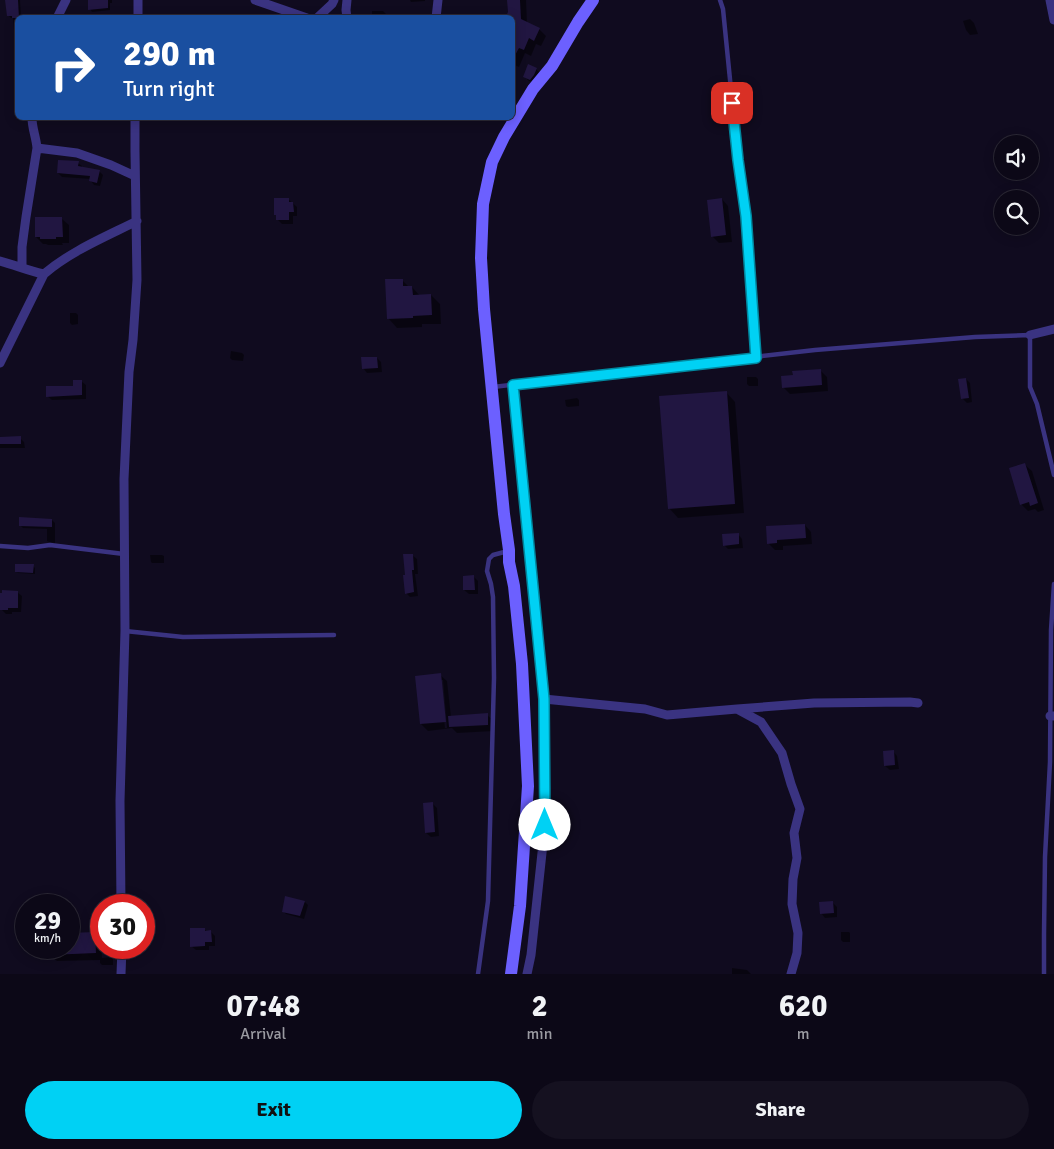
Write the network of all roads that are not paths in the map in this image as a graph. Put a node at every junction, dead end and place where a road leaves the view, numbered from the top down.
1 (66, 0) edge
2 (138, 0) edge
3 (254, 0) edge
4 (334, 0) edge
5 (347, 0) edge
6 (438, 0) edge
7 (583, 0) edge
8 (593, 0) edge
9 (720, 0) edge
10 (1050, 0) edge
11 (58, 15) edge
12 (138, 15) edge
13 (298, 15) edge
14 (320, 15) edge
15 (347, 15) edge
16 (436, 15) edge
17 (1054, 20) edge
18 (578, 22) junction
19 (515, 119) edge
20 (32, 120) edge
21 (136, 120) edge
22 (514, 120) edge
23 (37, 148) junction
24 (135, 176) junction
25 (137, 222) junction
26 (0, 262) edge
27 (22, 267) junction
28 (44, 274) junction
29 (1054, 329) edge
30 (1030, 335) junction
31 (756, 358) junction
32 (0, 363) edge
33 (513, 385) junction
34 (492, 387) junction
35 (1054, 475) edge
36 (0, 546) edge
37 (509, 550) junction
38 (124, 554) junction
39 (1054, 584) edge
40 (124, 631) junction
41 (334, 635) dead end
42 (544, 699) junction
43 (918, 703) dead end
44 (737, 709) junction
45 (1052, 716) edge
46 (121, 894) edge
47 (122, 959) edge
48 (121, 974) edge
49 (478, 974) edge
50 (511, 974) edge
51 (527, 974) edge
52 (791, 974) edge
53 (1044, 974) edge

1 - 11 street
2 - 12 street
3 - 13 street
4 - 14 street
5 - 15 street
6 - 16 street
7 - 18 street
8 - 18 street
9 - 31 lane
10 - 17 street
18 - 19 street
20 - 23 street
21 - 24 street
22 - 34 street
23 - 24 street
23 - 27 street
24 - 25 street
25 - 28 street
25 - 38 street
26 - 27 street
27 - 28 street
28 - 32 street
29 - 30 street
30 - 31 lane
30 - 35 lane
31 - 33 lane
33 - 34 lane
33 - 42 street
34 - 37 street
36 - 38 lane
37 - 49 lane
37 - 50 street
38 - 40 street
39 - 45 lane
40 - 41 lane
40 - 46 street
42 - 44 street
42 - 51 street
43 - 44 street
44 - 52 street
45 - 53 lane
47 - 48 street

